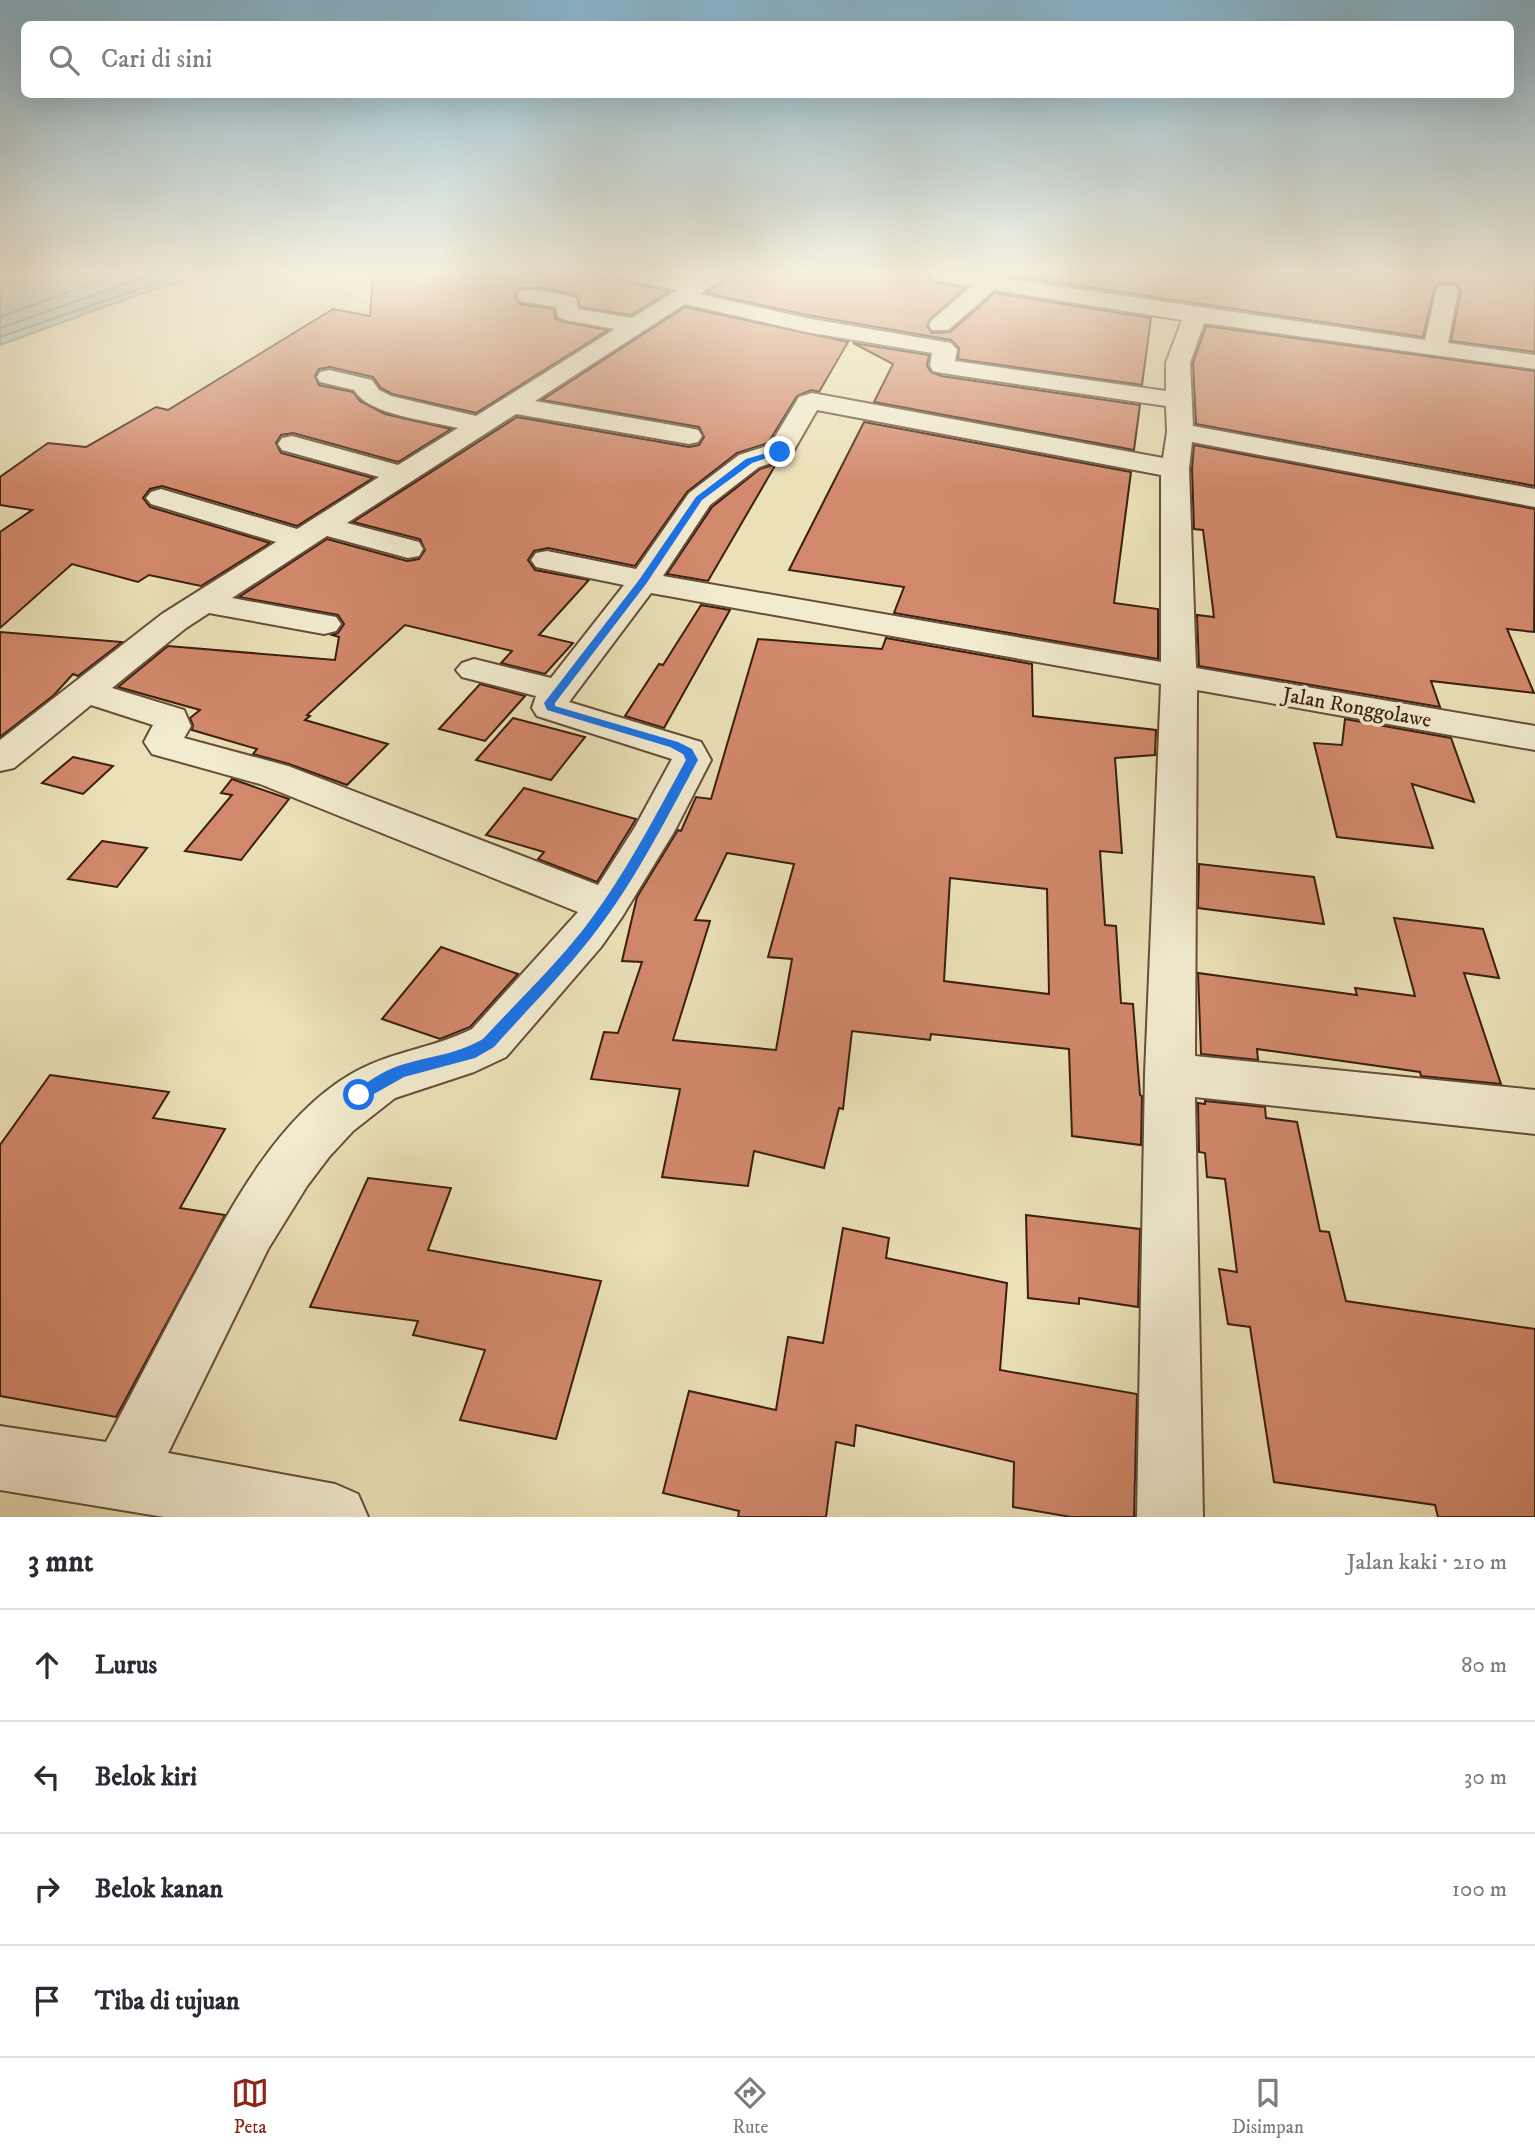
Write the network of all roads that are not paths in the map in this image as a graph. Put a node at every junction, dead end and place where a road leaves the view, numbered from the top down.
1 (602, 346) edge
2 (930, 346) edge
3 (1184, 346) edge
4 (1412, 346) edge
5 (1436, 346) edge
6 (1435, 349) junction
7 (1535, 362) edge
8 (329, 377) dead end
9 (1179, 400) junction
10 (510, 405) junction
11 (479, 425) junction
12 (1180, 432) junction
13 (690, 436) dead end
14 (292, 444) dead end
15 (1175, 469) junction
16 (402, 475) junction
17 (161, 498) dead end
18 (1535, 498) edge
19 (312, 533) junction
20 (408, 549) dead end
21 (547, 560) dead end
22 (643, 581) junction
23 (204, 602) junction
24 (324, 624) dead end
25 (474, 670) dead end
26 (1179, 678) junction
27 (559, 691) junction
28 (85, 692) junction
29 (1535, 738) edge
30 (0, 759) edge
31 (607, 906) junction
32 (1170, 1074) junction
33 (1535, 1112) edge
34 (0, 1458) edge
35 (123, 1477) junction
36 (335, 1517) edge
37 (1170, 1517) edge

1 - 10 street
2 - 9 street
3 - 9 street
4 - 6 street
5 - 6 street
6 - 7 street
8 - 11 street
9 - 12 street
10 - 11 street
10 - 13 street
11 - 16 street
12 - 15 street
12 - 18 street
14 - 16 street
15 - 22 street
15 - 26 street
16 - 19 street
17 - 19 street
19 - 20 street
19 - 23 street
21 - 22 street, Jalan Ronggolawe
22 - 26 street, Jalan Ronggolawe
22 - 27 street
23 - 24 street
23 - 28 street
25 - 27 street
26 - 29 street, Jalan Ronggolawe
26 - 32 street
27 - 31 street
28 - 30 street
28 - 31 street
31 - 35 street
32 - 33 street
32 - 37 street
34 - 35 street
35 - 36 street

